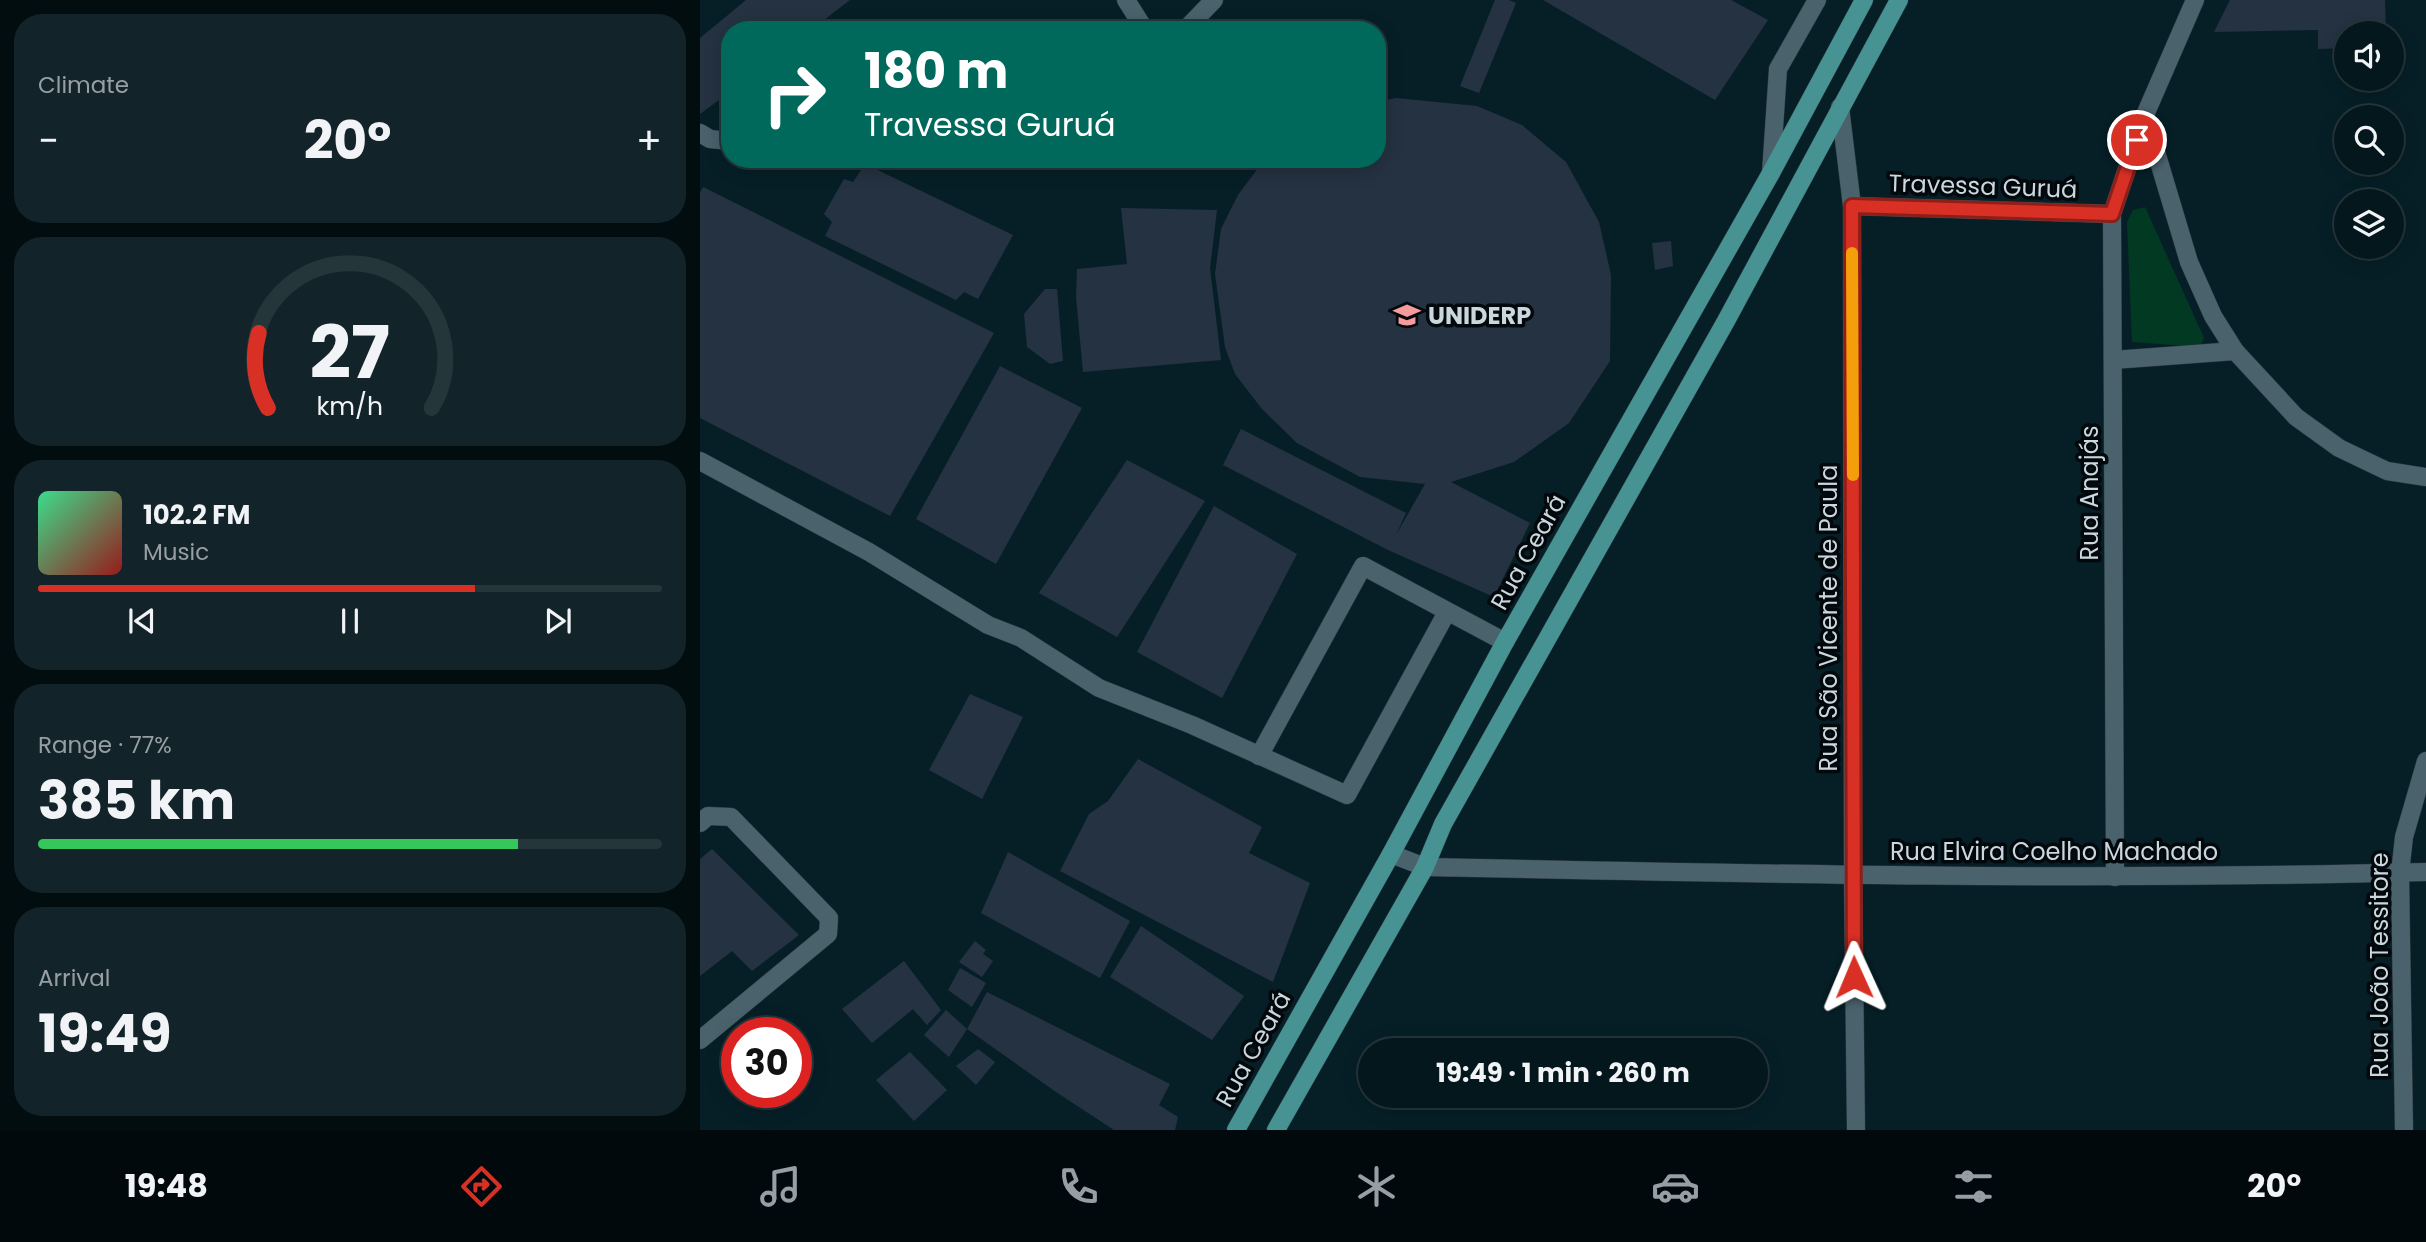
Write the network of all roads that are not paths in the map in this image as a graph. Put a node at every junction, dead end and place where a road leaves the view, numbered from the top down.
1 (1126, 0) edge
2 (1214, 0) edge
3 (1818, 0) edge
4 (1864, 0) edge
5 (1899, 0) edge
6 (2195, 0) edge
7 (1139, 21) edge
8 (1194, 21) edge
9 (1840, 107) junction
10 (2146, 115) junction
11 (700, 133) edge
12 (721, 140) edge
13 (1772, 173) junction
14 (1852, 206) junction
15 (2112, 214) junction
16 (2235, 351) junction
17 (2113, 360) junction
18 (700, 461) edge
19 (2426, 477) edge
20 (1447, 612) junction
21 (1505, 642) junction
22 (1259, 756) junction
23 (2426, 761) edge
24 (700, 823) edge
25 (1391, 854) junction
26 (1424, 867) junction
27 (2426, 872) edge
28 (2400, 873) junction
29 (1853, 876) junction
30 (2115, 877) junction
31 (700, 1040) edge
32 (1236, 1130) edge
33 (1276, 1130) edge
34 (1856, 1130) edge
35 (2404, 1130) edge

1 - 7 street
2 - 8 street
3 - 13 street
4 - 13 main road, Rua Ceará
5 - 9 main road
6 - 10 street, Rua Anajás
9 - 14 street, Rua São Vicente de Paula
9 - 26 main road
10 - 15 street, Rua Anajás
10 - 16 street
11 - 12 street
13 - 21 main road, Rua Ceará
14 - 15 street, Travessa Guruá
14 - 29 street, Rua São Vicente de Paula
15 - 17 street, Rua Anajás
16 - 17 street
16 - 19 street
17 - 30 street, Rua Anajás
18 - 22 street
20 - 21 street
20 - 22 street
20 - 22 street
21 - 25 main road, Rua Ceará
23 - 28 street, Rua João Tessitore
24 - 31 street
25 - 26 street, Rua Elvira Coelho Machado
25 - 32 main road, Rua Ceará
26 - 29 street, Rua Elvira Coelho Machado
26 - 33 main road
27 - 28 street, Rua Elvira Coelho Machado
28 - 30 street, Rua Elvira Coelho Machado
28 - 35 street, Rua João Tessitore
29 - 30 street, Rua Elvira Coelho Machado
29 - 34 street, Rua São Vicente de Paula

